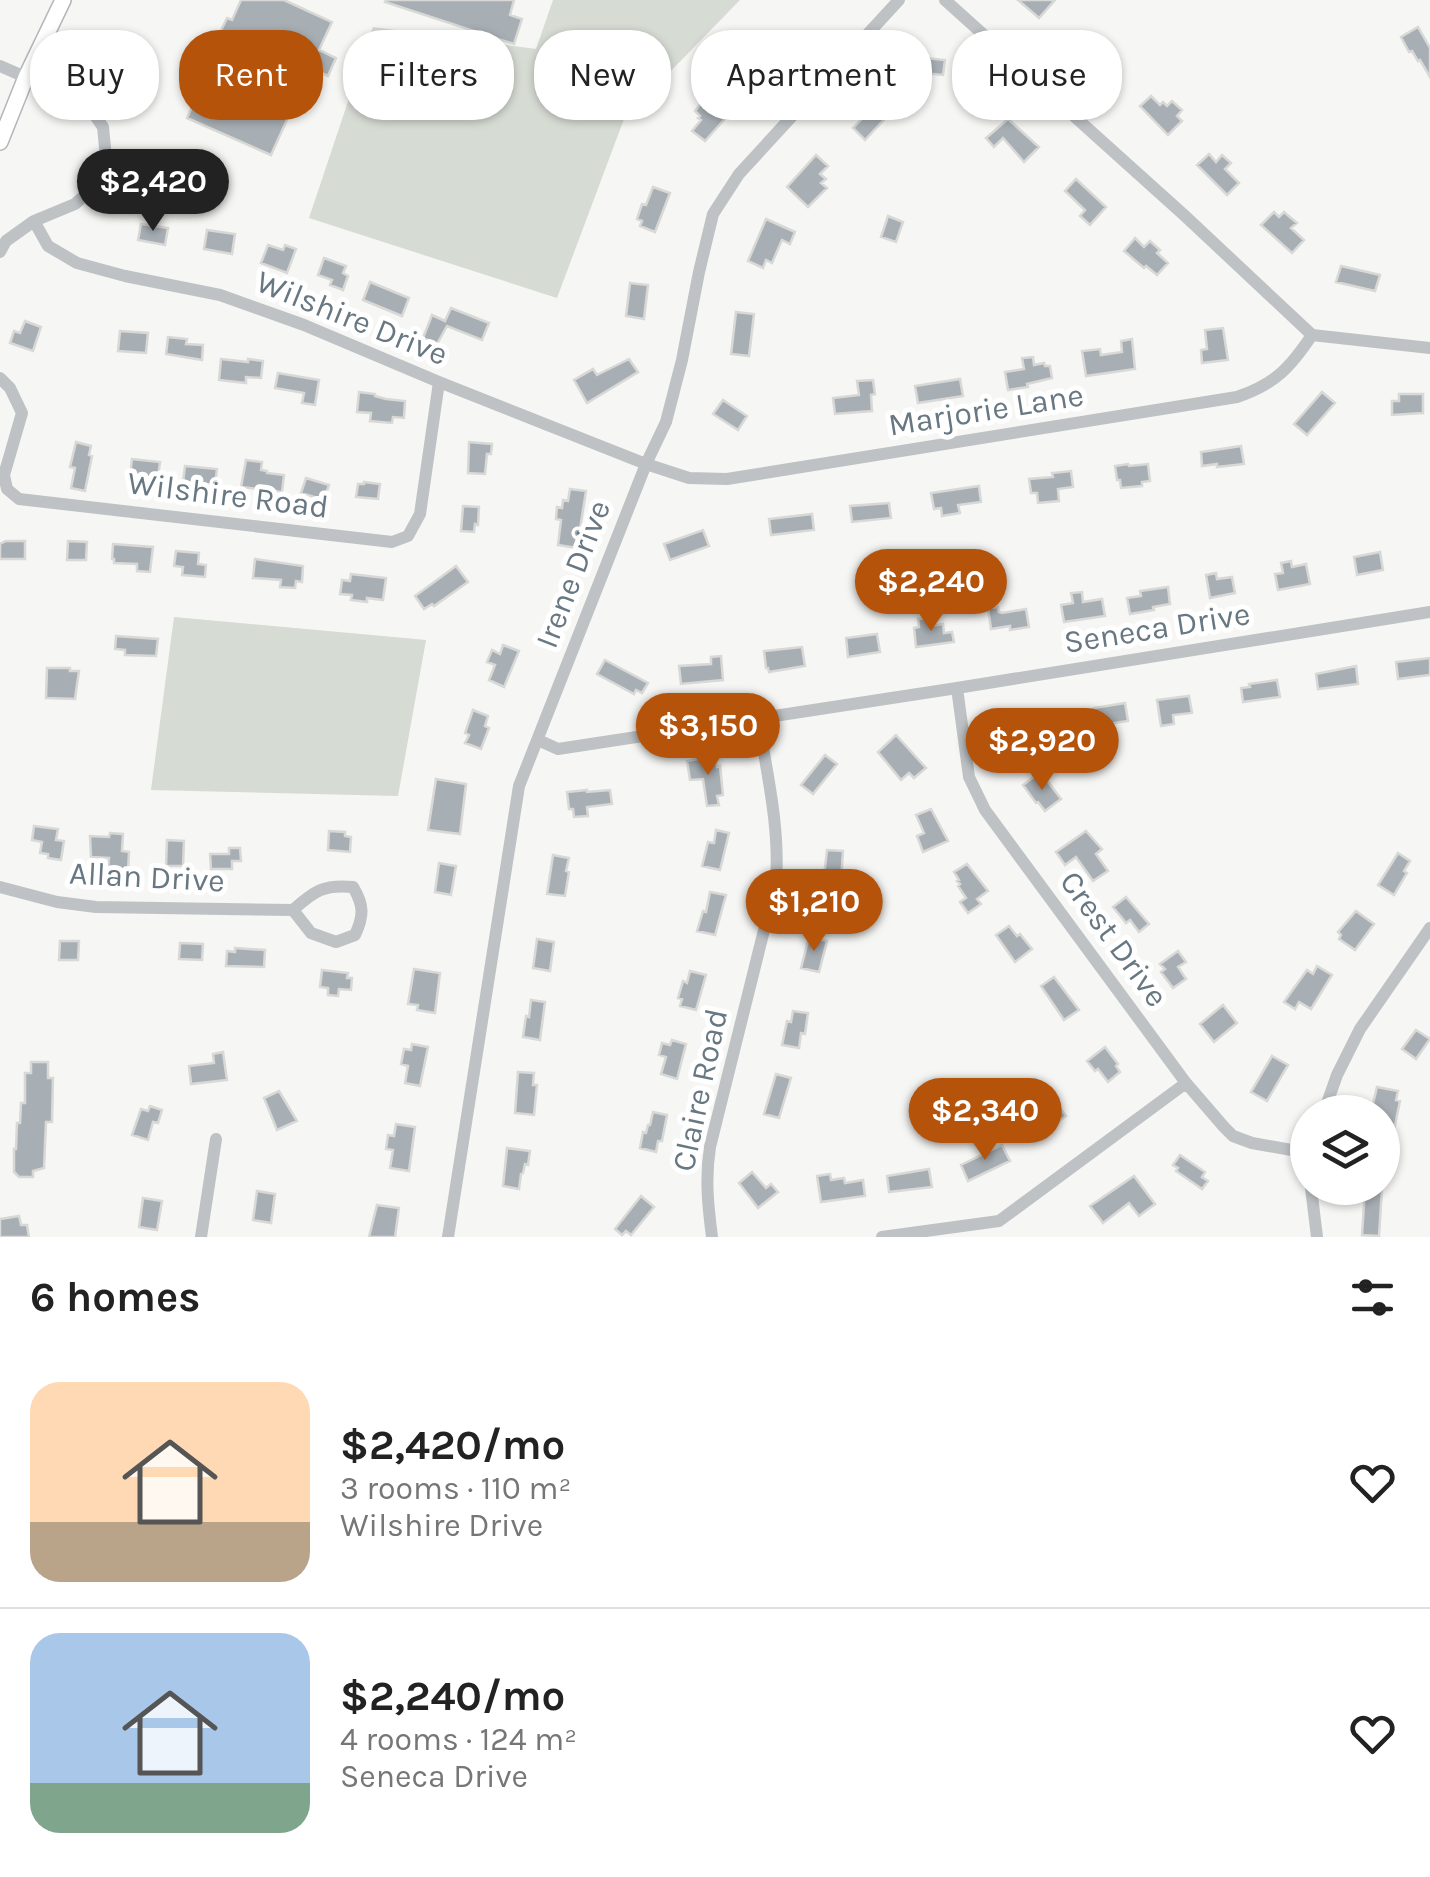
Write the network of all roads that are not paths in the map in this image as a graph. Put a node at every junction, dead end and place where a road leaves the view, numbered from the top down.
1 (63, 0) edge
2 (899, 0) edge
3 (945, 0) edge
4 (0, 66) edge
5 (26, 77) junction
6 (0, 142) edge
7 (34, 220) junction
8 (0, 252) edge
9 (1312, 335) junction
10 (1430, 348) edge
11 (0, 378) edge
12 (439, 382) junction
13 (646, 464) junction
14 (1430, 612) edge
15 (958, 688) junction
16 (758, 719) junction
17 (538, 740) junction
18 (0, 887) edge
19 (292, 910) junction
20 (1430, 928) edge
21 (1186, 1083) junction
22 (1330, 1095) edge
23 (216, 1140) dead end
24 (1290, 1150) edge
25 (1313, 1205) edge
26 (200, 1237) edge
27 (448, 1237) edge
28 (712, 1237) edge
29 (882, 1237) edge
30 (1318, 1237) edge

1 - 5 main road
2 - 13 street, Irene Drive
3 - 9 street
4 - 5 street
5 - 6 main road
5 - 7 street
7 - 8 street
7 - 12 street, Wilshire Drive
9 - 10 street
9 - 13 street, Marjorie Lane
11 - 12 street, Wilshire Road
12 - 13 street, Wilshire Drive
13 - 17 street, Irene Drive
14 - 15 street, Seneca Drive
15 - 16 street, Seneca Drive
15 - 21 street, Crest Drive
16 - 17 street, Seneca Drive
16 - 28 street, Claire Road
17 - 27 street, Irene Drive
18 - 19 street, Allan Drive
19 - 19 street
20 - 22 street
21 - 24 street, Crest Drive
21 - 29 street
23 - 26 street
25 - 30 street

